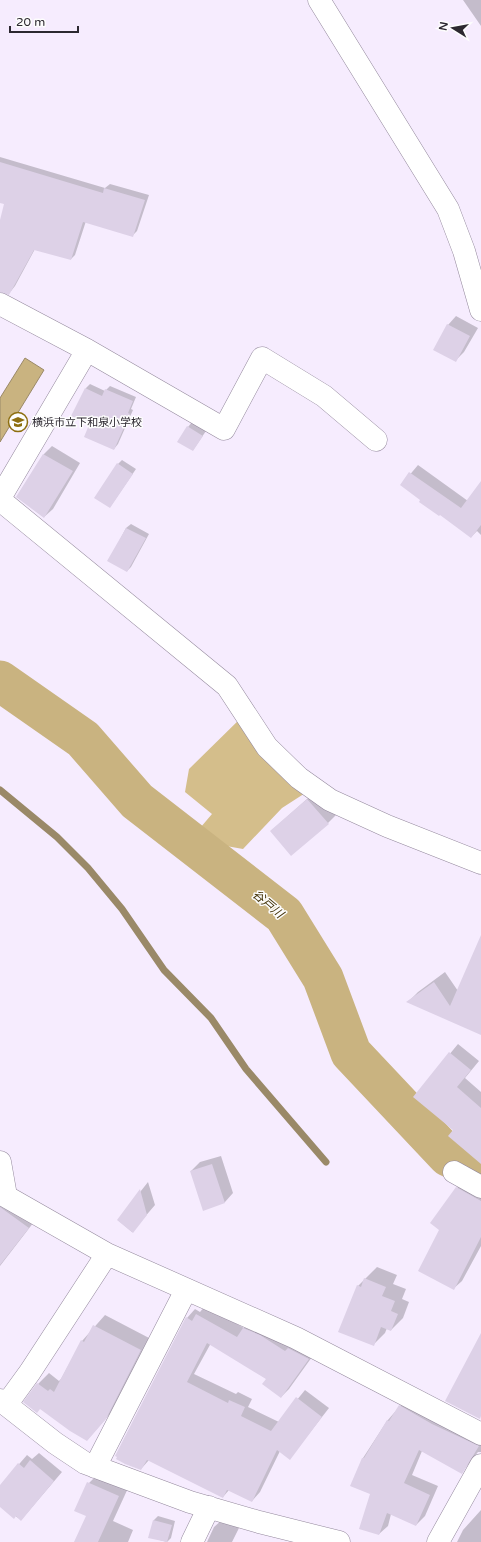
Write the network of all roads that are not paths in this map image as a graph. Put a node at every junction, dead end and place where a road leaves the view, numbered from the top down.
1 (319, 0) edge
2 (0, 304) edge
3 (481, 310) edge
4 (87, 350) junction
5 (376, 440) dead end
6 (0, 498) edge
7 (481, 863) edge
8 (0, 1162) edge
9 (454, 1172) dead end
10 (481, 1187) edge
11 (3, 1195) edge
12 (107, 1254) junction
13 (186, 1290) junction
14 (3, 1403) edge
15 (481, 1434) edge
16 (481, 1465) edge
17 (95, 1467) junction
18 (209, 1507) junction
19 (192, 1542) edge
20 (339, 1542) edge
21 (438, 1542) edge

1 - 3 street
2 - 4 street
4 - 5 street
4 - 6 street
6 - 7 street
8 - 11 street
9 - 10 street
11 - 12 street
12 - 13 street
12 - 14 street
13 - 15 street
13 - 17 street
14 - 17 street
16 - 21 street
17 - 18 street
18 - 19 street
18 - 20 street

